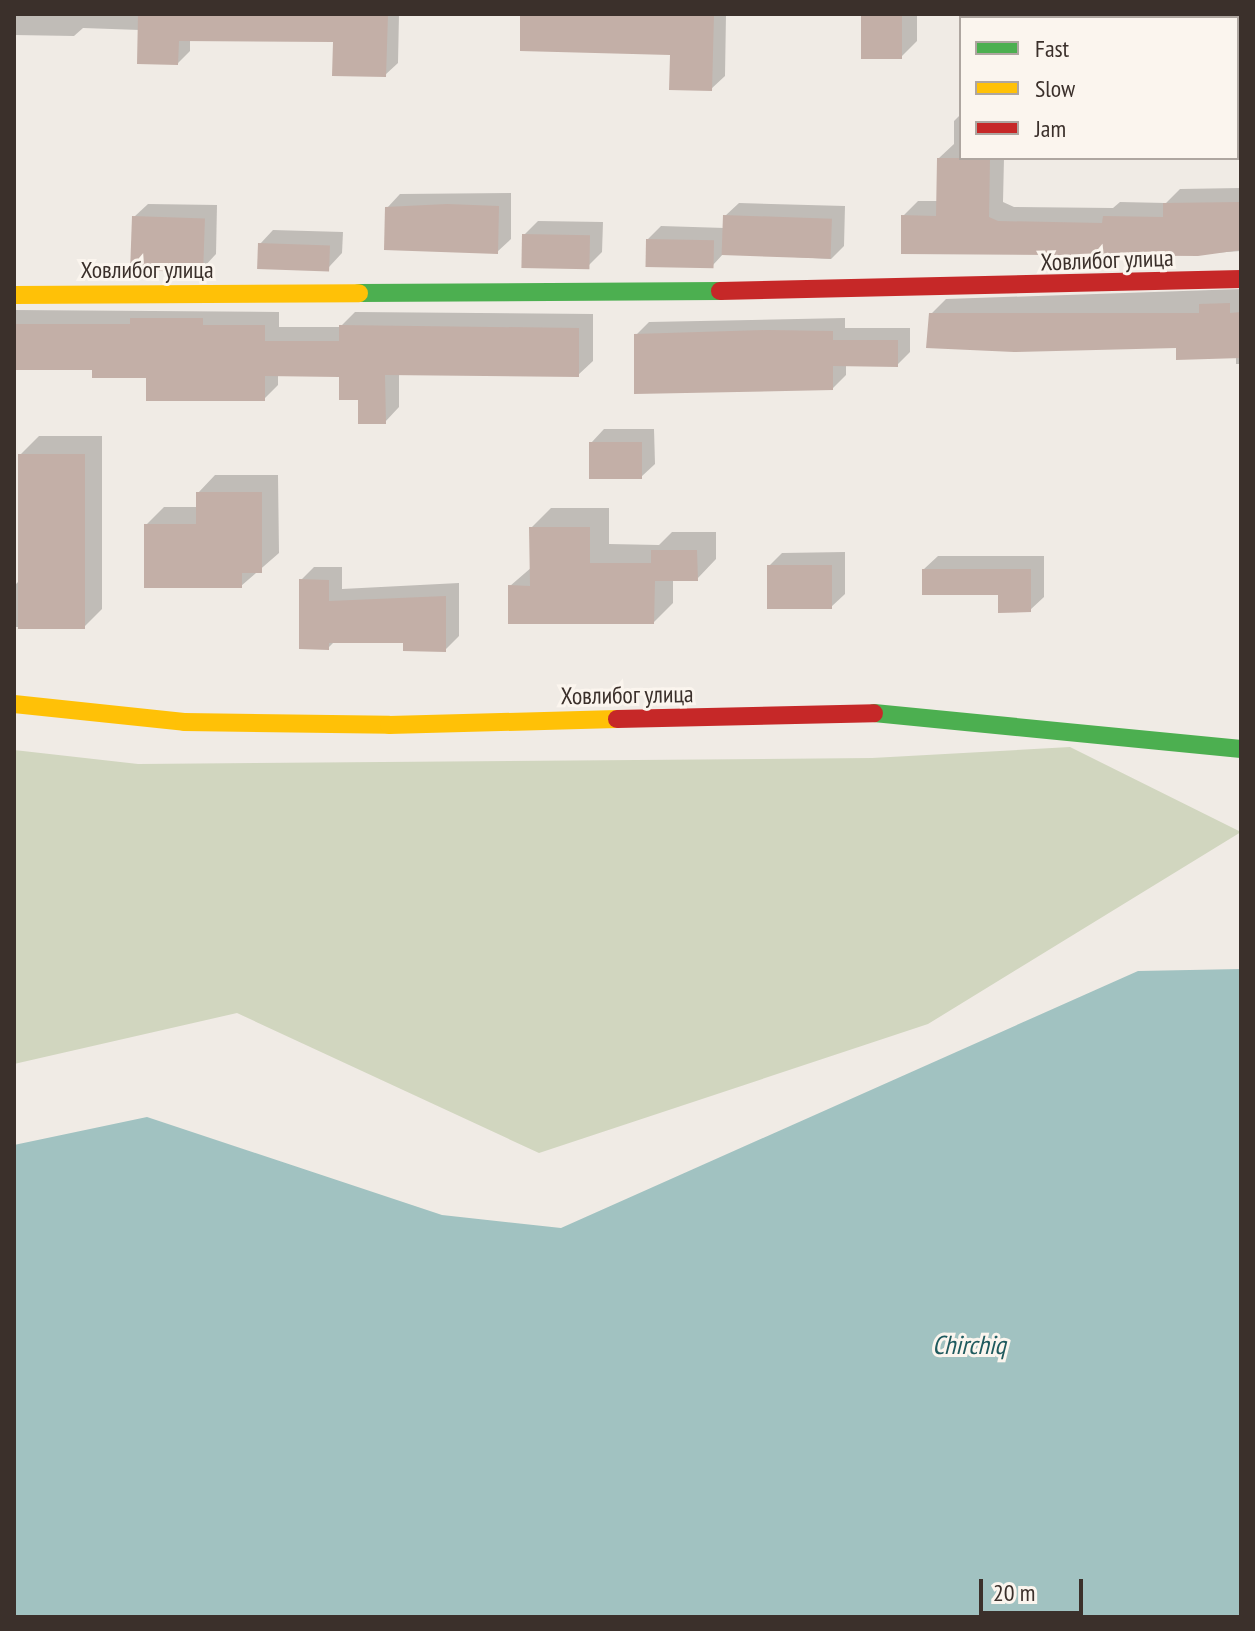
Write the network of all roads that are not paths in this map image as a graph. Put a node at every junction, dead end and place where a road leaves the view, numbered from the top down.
1 (1241, 279) edge
2 (14, 295) edge
3 (14, 704) edge
4 (1241, 749) edge

1 - 2 street, Ховлибог улица
3 - 4 street, Ховлибог улица

